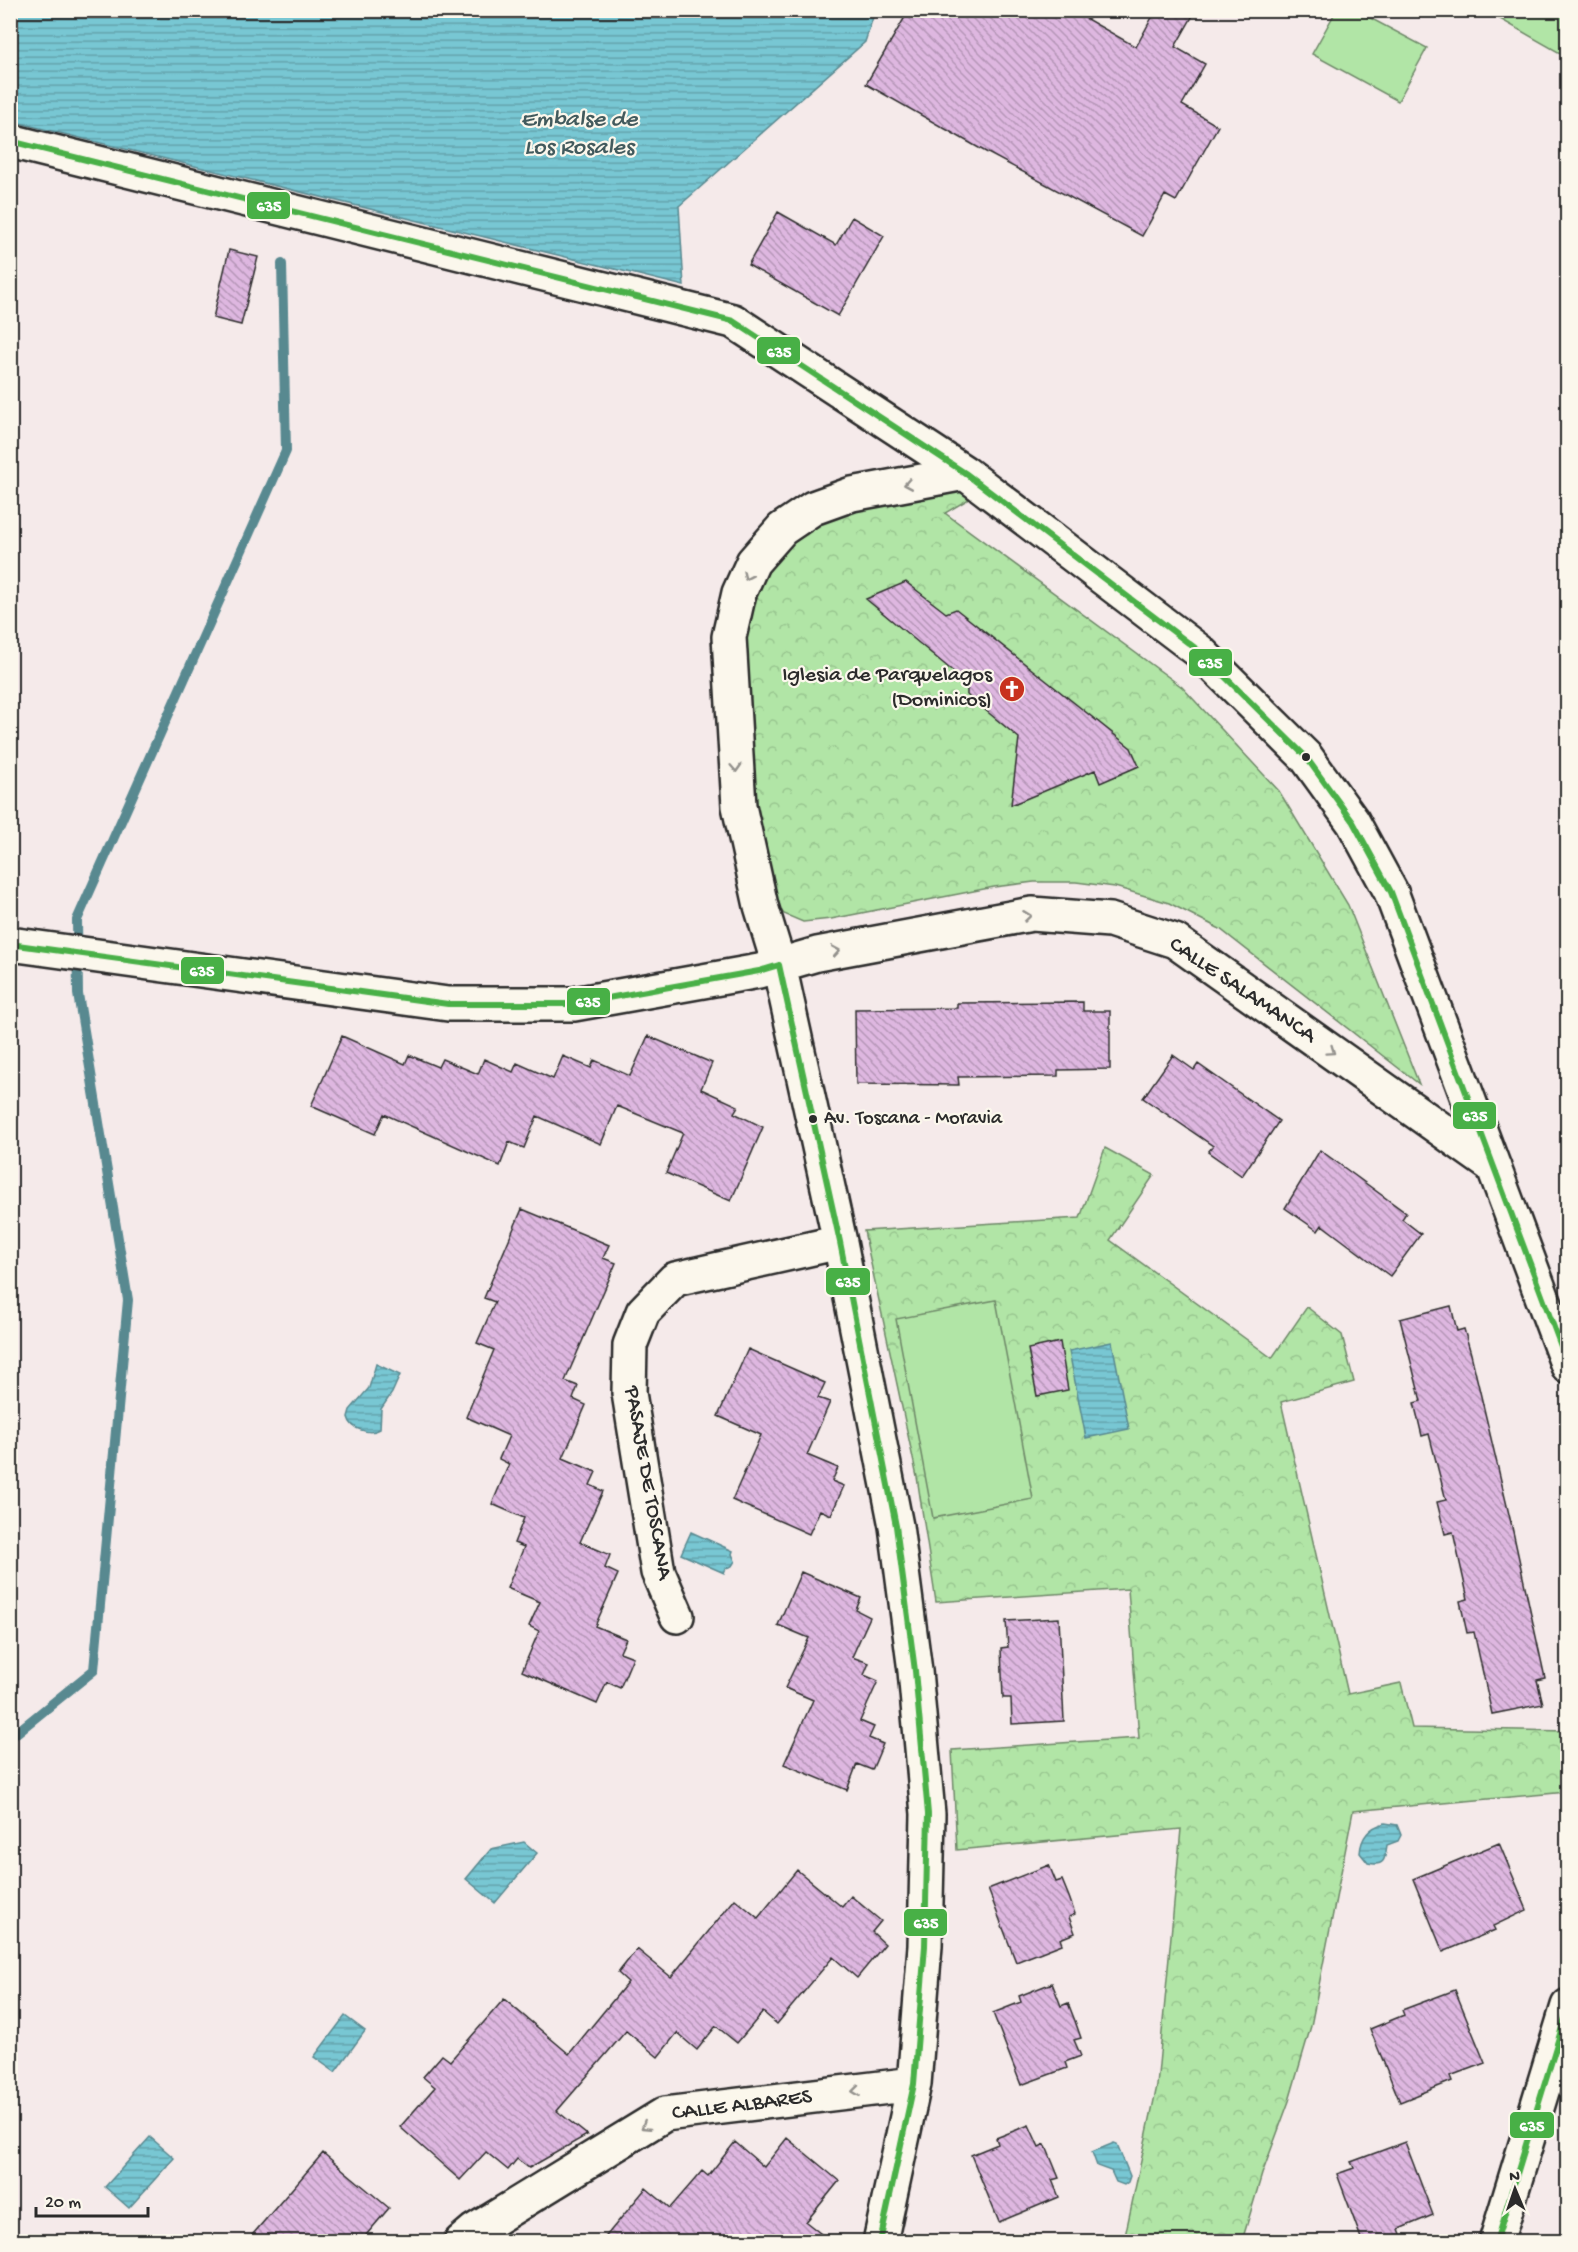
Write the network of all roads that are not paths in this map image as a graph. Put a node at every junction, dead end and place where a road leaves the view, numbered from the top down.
1 (10, 141) edge
2 (965, 473) junction
3 (10, 944) edge
4 (779, 965) junction
5 (1494, 1167) junction
6 (840, 1242) junction
7 (1568, 1366) edge
8 (677, 1616) dead end
9 (1568, 2006) edge
10 (914, 2084) junction
11 (461, 2241) edge
12 (880, 2241) edge
13 (1496, 2241) edge

1 - 2 street
2 -> 4 street
2 - 5 street
3 - 4 street, CALLE SALAMANCA
4 -> 5 street, CALLE SALAMANCA
4 - 6 street
5 - 7 street
6 - 8 street, PASAJE DE TOSCANA
6 - 10 street
9 - 13 street
10 -> 11 street, CALLE ALBARES
10 - 12 street

